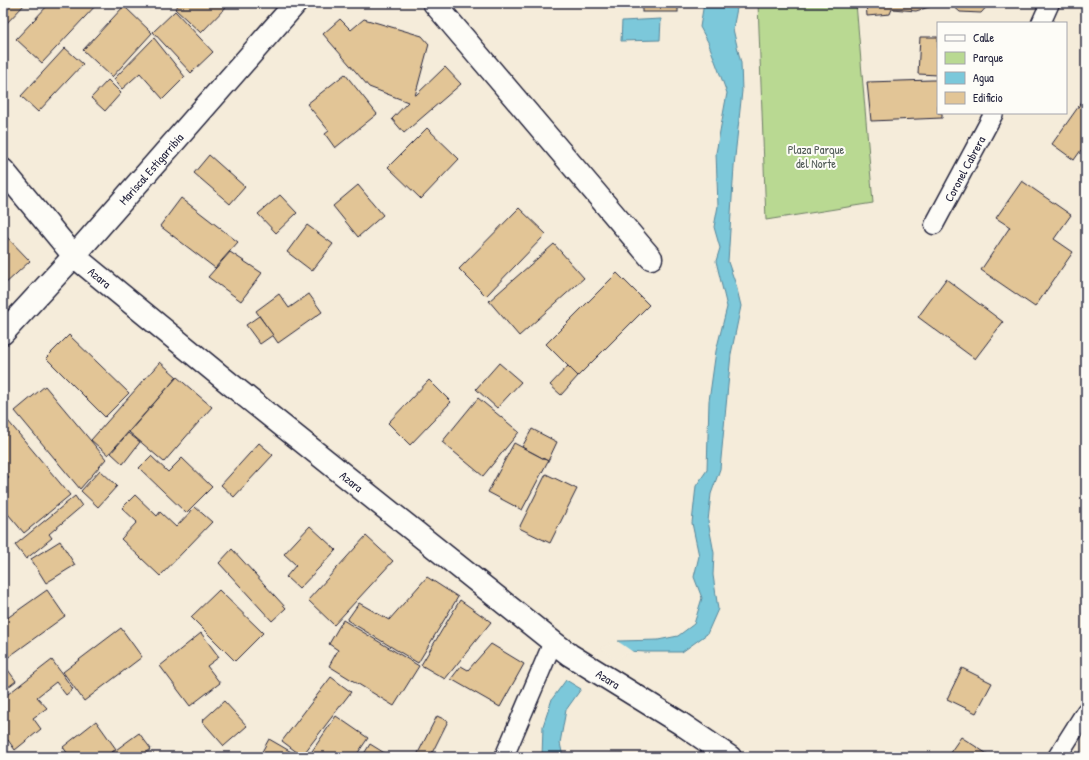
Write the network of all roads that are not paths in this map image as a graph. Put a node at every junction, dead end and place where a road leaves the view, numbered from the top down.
1 (296, 3) edge
2 (434, 3) edge
3 (1050, 3) edge
4 (1041, 22) edge
5 (993, 114) edge
6 (3, 170) edge
7 (934, 225) dead end
8 (74, 256) junction
9 (651, 258) dead end
10 (3, 333) edge
11 (561, 648) junction
12 (1086, 711) edge
13 (504, 757) edge
14 (730, 757) edge
15 (1057, 757) edge

1 - 8 street, Mariscal Estigarribia
2 - 9 street
3 - 4 lane
5 - 7 lane, Coronel Cabrera
6 - 8 street, Azara
8 - 10 street, Mariscal Estigarribia
8 - 11 street, Azara
11 - 13 lane
11 - 14 street, Azara
12 - 15 lane

